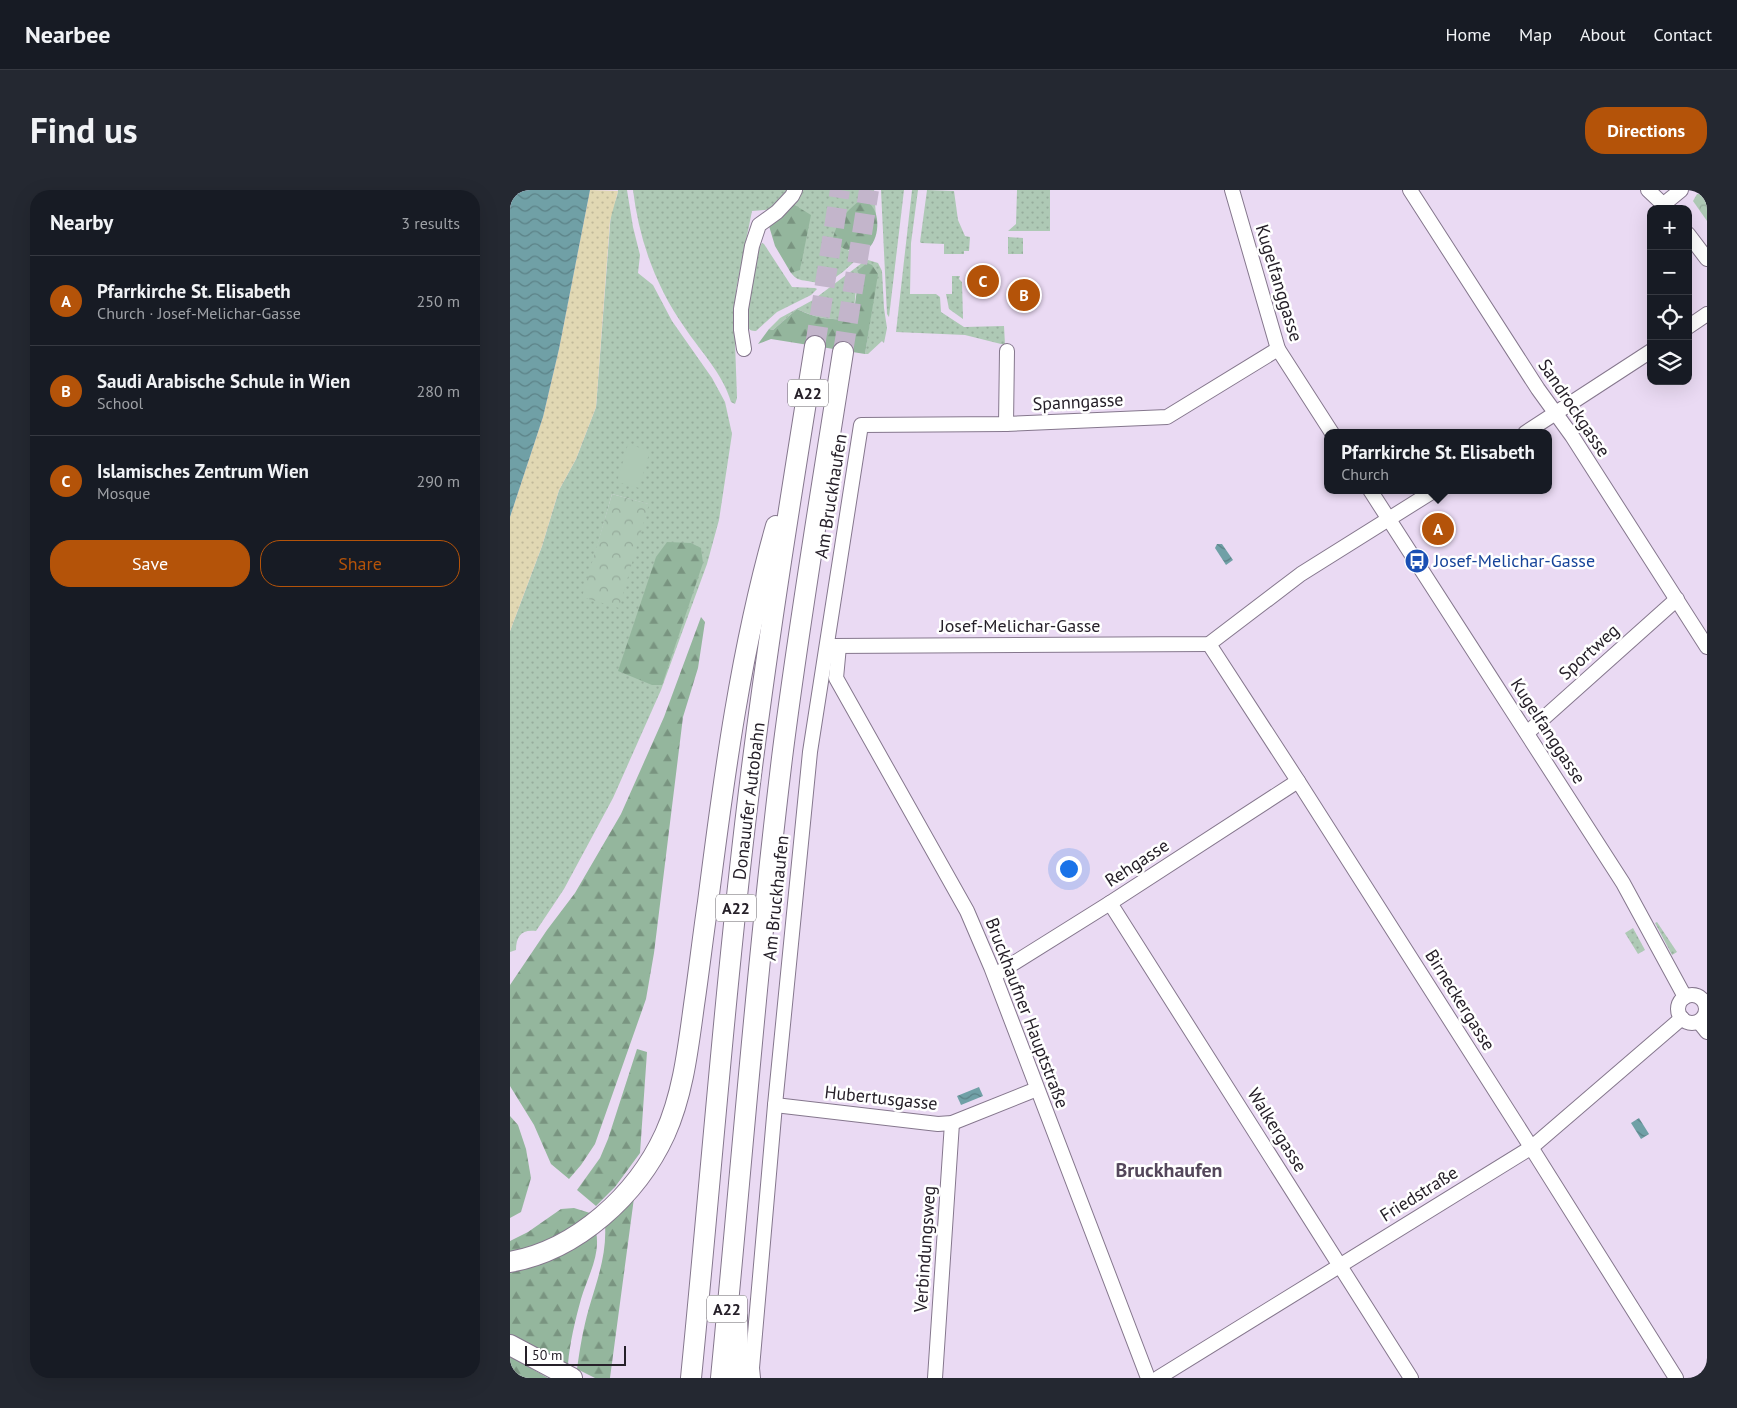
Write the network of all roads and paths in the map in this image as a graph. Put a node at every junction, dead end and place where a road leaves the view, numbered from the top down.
1 (795, 190) edge
2 (1232, 190) edge
3 (1410, 190) edge
4 (1648, 190) edge
5 (1681, 190) edge
6 (1665, 205) edge
7 (1667, 205) edge
8 (1692, 239) edge
9 (1707, 259) edge
10 (1707, 314) edge
11 (1692, 323) edge
12 (815, 346) tunnel mouth
13 (744, 349) dead end
14 (1278, 349) junction
15 (1007, 351) dead end
16 (843, 352) tunnel mouth
17 (1647, 354) edge
18 (1555, 413) junction
19 (1006, 424) junction
20 (861, 425) joint
21 (1329, 429) edge
22 (1531, 429) edge
23 (800, 440) junction
24 (1373, 494) edge
25 (1429, 494) edge
26 (1389, 520) junction
27 (1676, 599) junction
28 (1209, 644) junction
29 (832, 646) junction
30 (1707, 647) edge
31 (821, 678) junction
32 (836, 678) junction
33 (1527, 733) junction
34 (1298, 781) junction
35 (1110, 903) junction
36 (995, 975) junction
37 (1686, 997) junction
38 (1705, 997) edge
39 (1682, 1018) junction
40 (1703, 1027) edge
41 (1038, 1089) junction
42 (775, 1104) junction
43 (952, 1123) junction
44 (1532, 1147) junction
45 (734, 1240) junction
46 (510, 1262) edge
47 (1340, 1266) junction
48 (510, 1345) edge
49 (572, 1378) edge
50 (691, 1378) edge
51 (721, 1378) edge
52 (739, 1378) edge
53 (753, 1378) edge
54 (935, 1378) edge
55 (1148, 1378) edge
56 (1158, 1378) edge
57 (1411, 1378) edge
58 (1676, 1378) edge

1 - 13 street
2 - 14 street, Kugelfanggasse
3 - 18 street, Sandrockgasse
4 - 6 street
5 - 7 street
8 - 9 street
10 - 11 street
12 - 23 highway, Donauufer Autobahn / A22
14 - 19 street, Spanngasse
14 - 21 street, Kugelfanggasse
15 - 19 street
16 - 45 highway, Donauufer Autobahn / A22
17 - 18 street
18 - 22 street
18 - 27 street, Sandrockgasse
19 - 20 street, Spanngasse
20 - 29 street, Am Bruckhaufen
23 - 46 highway
23 - 50 highway, Donauufer Autobahn / A22
24 - 26 street, Kugelfanggasse
25 - 26 street
26 - 28 street
26 - 33 street, Kugelfanggasse
27 - 30 street, Sandrockgasse
27 - 33 street, Sportweg
28 - 29 street, Josef-Melichar-Gasse
28 - 34 street, Birneckergasse
29 - 31 street, Am Bruckhaufen
29 - 32 street
31 - 32 street
31 - 42 street, Am Bruckhaufen
32 - 36 street, Bruckhaufner Hauptstraße
33 - 37 street, Kugelfanggasse
34 - 35 street, Rehgasse
34 - 44 street, Birneckergasse
35 - 36 street, Rehgasse
35 - 47 street, Walkergasse
36 - 41 street, Bruckhaufner Hauptstraße
37 - 38 street
37 - 39 street
38 - 40 street
39 - 40 street
39 - 44 street, Friedstraße
41 - 43 street, Hubertusgasse
41 - 55 street, Bruckhaufner Hauptstraße
42 - 43 street, Hubertusgasse
42 - 53 street, Am Bruckhaufen
43 - 54 street, Verbindungsweg
44 - 47 street, Friedstraße
44 - 58 street, Birneckergasse
45 - 51 highway, Donauufer Autobahn / A22
45 - 52 highway
47 - 56 street, Friedstraße
47 - 57 street, Walkergasse
48 - 49 highway

